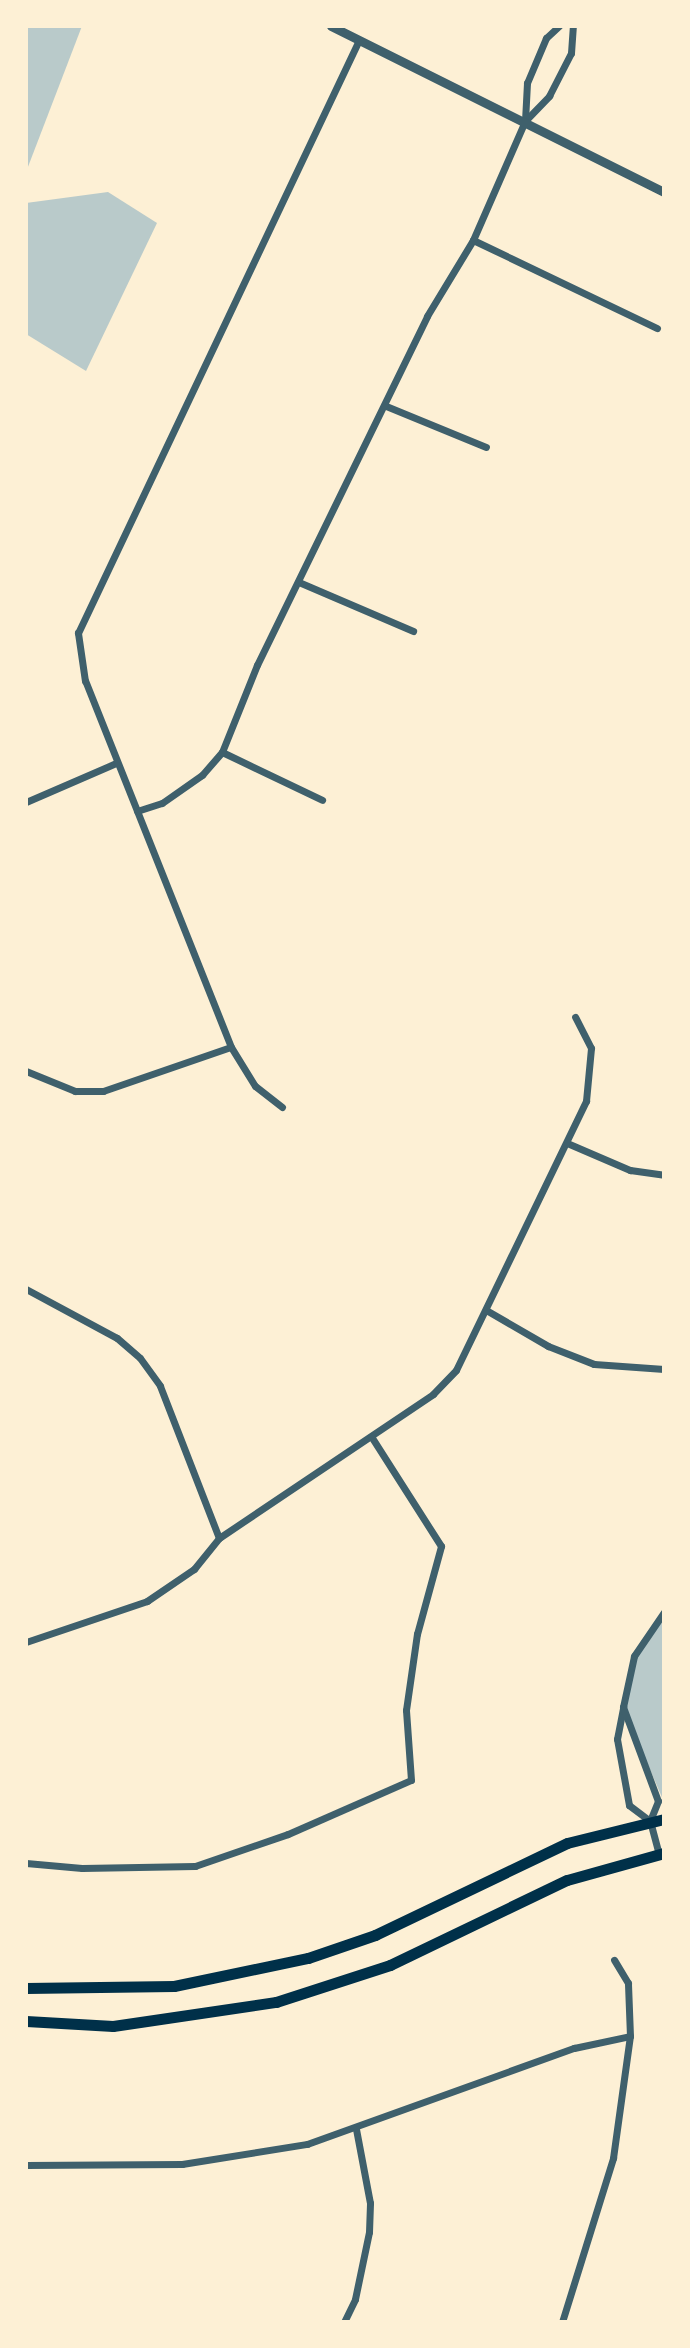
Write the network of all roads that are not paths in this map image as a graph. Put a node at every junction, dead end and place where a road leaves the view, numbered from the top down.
1 (331, 26) edge
2 (559, 26) edge
3 (573, 26) edge
4 (359, 40) junction
5 (525, 121) junction
6 (664, 192) edge
7 (473, 240) junction
8 (657, 328) dead end
9 (386, 406) junction
10 (486, 447) dead end
11 (301, 583) junction
12 (413, 631) dead end
13 (222, 752) junction
14 (116, 763) junction
15 (322, 800) dead end
16 (26, 802) edge
17 (137, 811) junction
18 (575, 1017) dead end
19 (231, 1047) junction
20 (26, 1071) edge
21 (282, 1107) dead end
22 (567, 1143) junction
23 (664, 1175) edge
24 (26, 1289) edge
25 (486, 1310) junction
26 (664, 1369) edge
27 (371, 1436) junction
28 (219, 1538) junction
29 (664, 1612) edge
30 (26, 1642) edge
31 (623, 1707) junction
32 (664, 1819) edge
33 (650, 1821) junction
34 (662, 1853) edge
35 (26, 1863) edge
36 (614, 1960) dead end
37 (26, 1988) edge
38 (26, 2021) edge
39 (630, 2036) junction
40 (356, 2129) junction
41 (26, 2165) edge
42 (344, 2322) edge
43 (562, 2322) edge

1 - 4 street
2 - 5 street
3 - 5 street
4 - 5 street
4 - 14 street
5 - 6 street
5 - 7 street
7 - 8 street
7 - 9 street
9 - 10 street
9 - 11 street
11 - 12 street
11 - 13 street
13 - 15 street
13 - 17 street
14 - 16 street
14 - 17 street
17 - 19 street
18 - 22 street
19 - 20 street
19 - 21 street
22 - 23 street
22 - 25 street
24 - 28 street
25 - 26 street
25 - 27 street
27 - 28 street
27 - 35 street
28 - 30 street
29 - 31 street
31 - 33 street
31 - 33 street
32 - 33 main road
33 - 34 street
33 - 37 main road
34 - 38 main road
36 - 39 street
39 - 40 street
39 - 43 street
40 - 41 street
40 - 42 street

